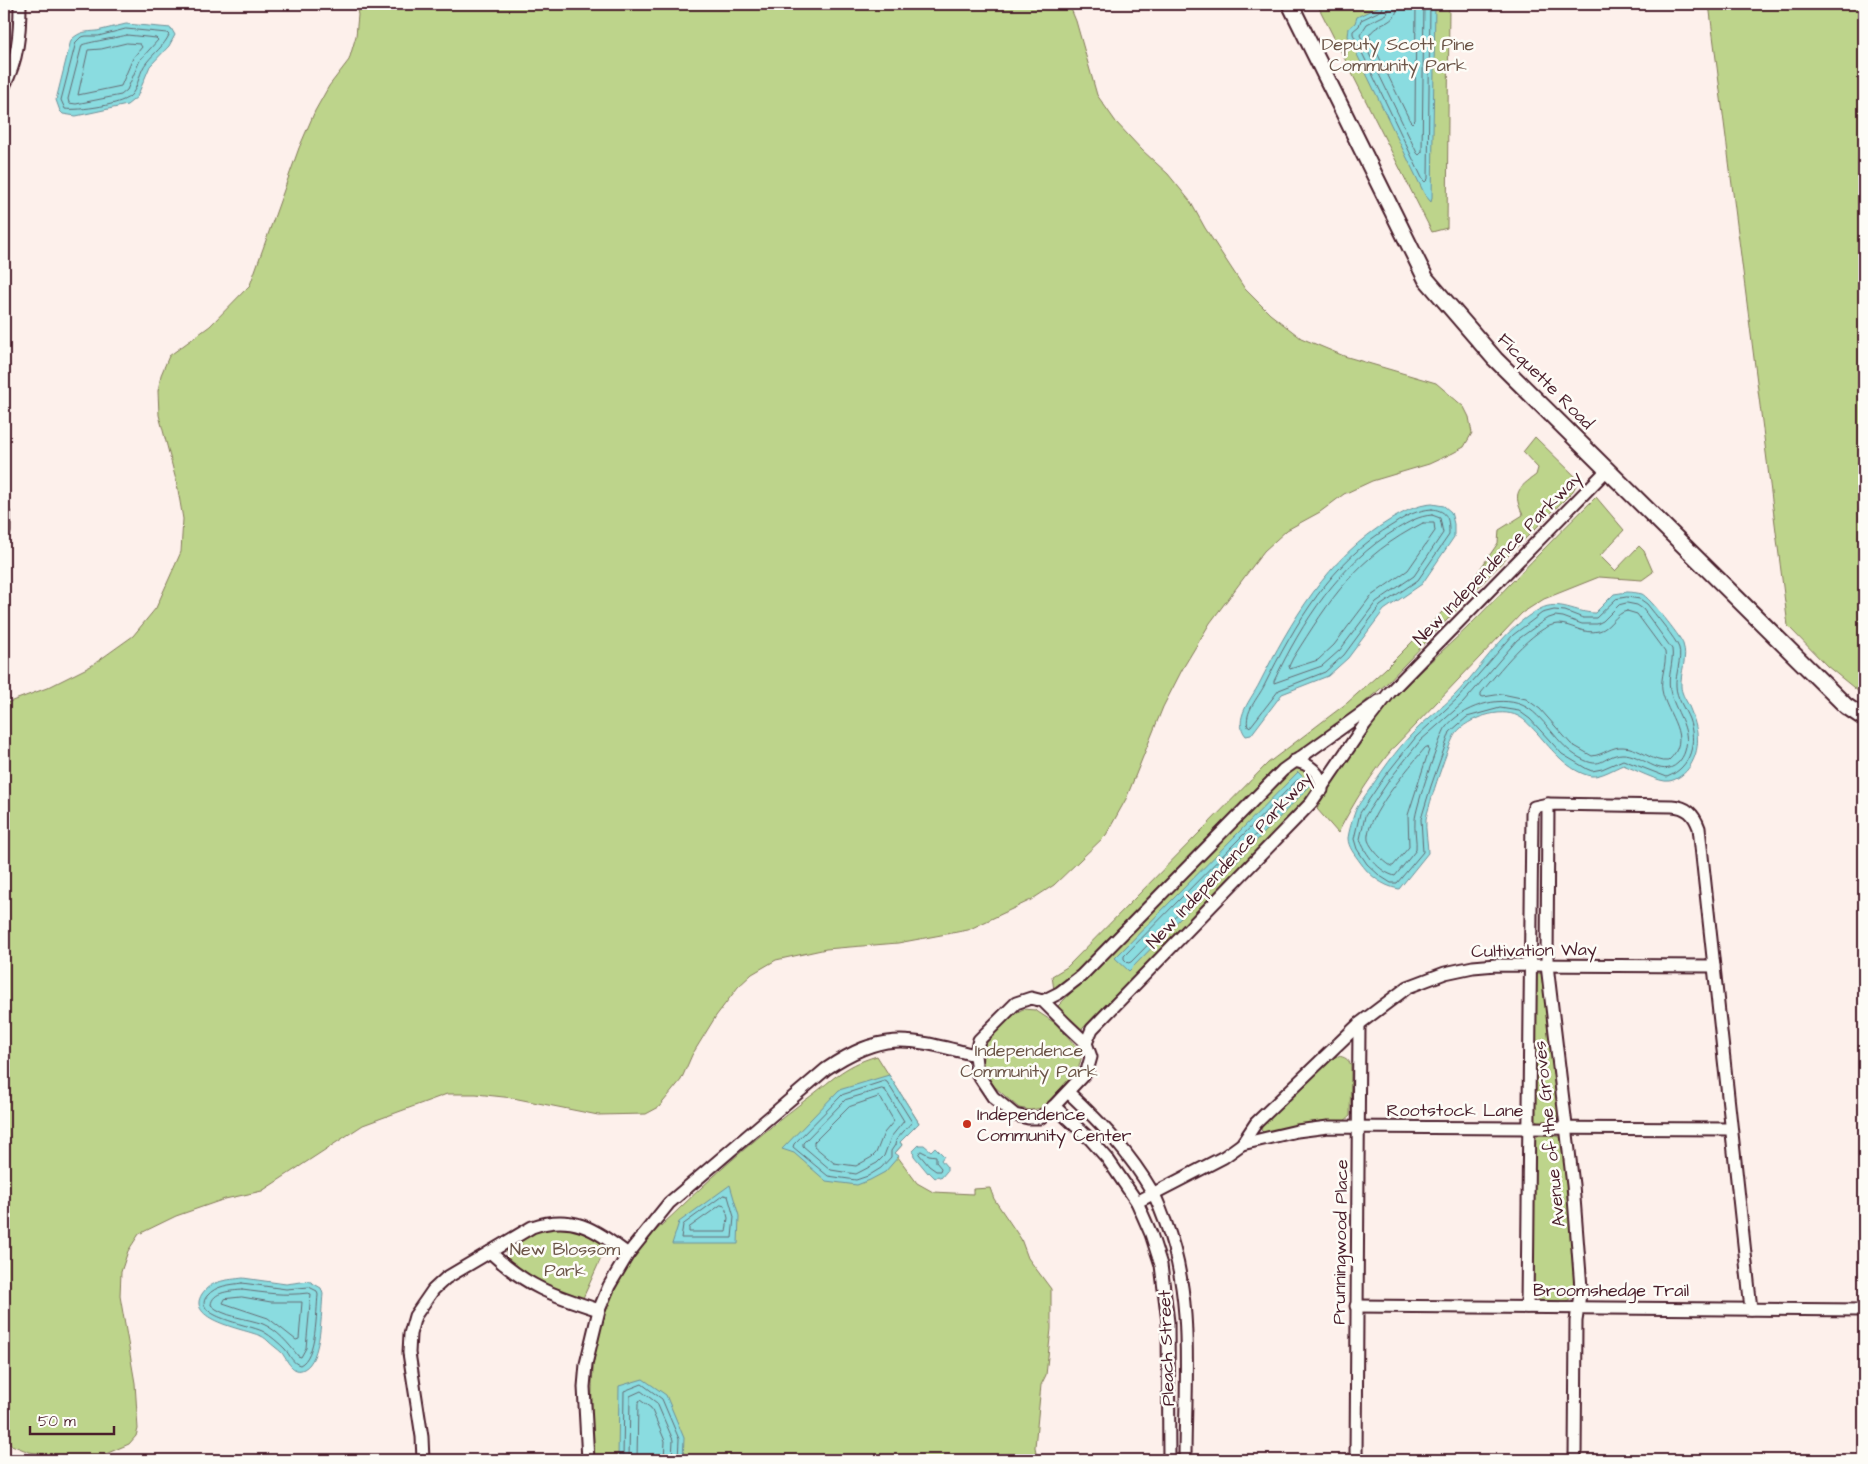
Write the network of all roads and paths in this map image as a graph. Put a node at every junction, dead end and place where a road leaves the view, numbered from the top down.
1 (20, 4) edge
2 (1290, 4) edge
3 (4, 86) edge
4 (1608, 469) junction
5 (4, 514) edge
6 (4, 532) edge
7 (1390, 692) junction
8 (1864, 718) edge
9 (1294, 761) junction
10 (1322, 790) junction
11 (1548, 804) junction
12 (1530, 965) junction
13 (1548, 965) junction
14 (1714, 966) junction
15 (1043, 1001) junction
16 (1359, 1024) junction
17 (1086, 1044) junction
18 (975, 1055) junction
19 (1068, 1092) junction
20 (1054, 1106) junction
21 (1358, 1127) junction
22 (1528, 1128) junction
23 (1566, 1128) junction
24 (1732, 1129) junction
25 (1242, 1144) junction
26 (1154, 1194) junction
27 (1137, 1202) junction
28 (490, 1252) junction
29 (628, 1254) junction
30 (1356, 1306) junction
31 (1527, 1307) junction
32 (1579, 1308) junction
33 (1751, 1309) junction
34 (599, 1310) junction
35 (1864, 1310) edge
36 (423, 1460) edge
37 (588, 1460) edge
38 (1169, 1460) edge
39 (1185, 1460) edge
40 (1356, 1460) edge
41 (1575, 1460) edge

1 - 3 street
2 - 4 main road, Ficquette Road
4 - 7 street, New Independence Parkway
4 - 8 main road, Ficquette Road
5 - 6 street
7 - 9 street, New Independence Parkway
7 - 10 street, New Independence Parkway
9 - 10 street
9 - 15 street, New Independence Parkway
10 - 17 street, New Independence Parkway
11 - 12 street, Avenue of the Groves
11 - 13 street, Avenue of the Groves
11 - 14 street, Avenue of the Groves
12 - 13 street, Cultivation Way
12 - 16 street, Cultivation Way
12 - 22 street, Avenue of the Groves
13 - 14 street, Cultivation Way
13 - 23 street, Avenue of the Groves
14 - 24 street, Avenue of the Groves
15 - 17 street
15 - 18 street
16 - 21 street, Prunningwood Place
16 - 25 street, Cultivation Way
17 - 19 street
18 - 20 street
18 - 29 street
19 - 20 street
19 - 26 street, Pleach Street
20 - 27 street, Pleach Street
21 - 22 street, Rootstock Lane
21 - 25 street, Cultivation Way
21 - 30 street, Prunningwood Place
22 - 23 street, Rootstock Lane
22 - 31 street, Avenue of the Groves
23 - 24 street, Rootstock Lane
23 - 32 street, Avenue of the Groves
24 - 33 street, Avenue of the Groves
25 - 26 street, Cultivation Way
26 - 27 street, Cultivation Way
26 - 39 street, Pleach Street
27 - 38 street, Pleach Street
28 - 29 street
28 - 34 street
28 - 36 street
29 - 34 street
30 - 31 street, Broomshedge Trail
30 - 40 street, Prunningwood Place
31 - 32 street, Broomshedge Trail
32 - 33 street, Broomshedge Trail
32 - 41 street, Avenue of the Groves
33 - 35 street, Broomshedge Trail
34 - 37 street

